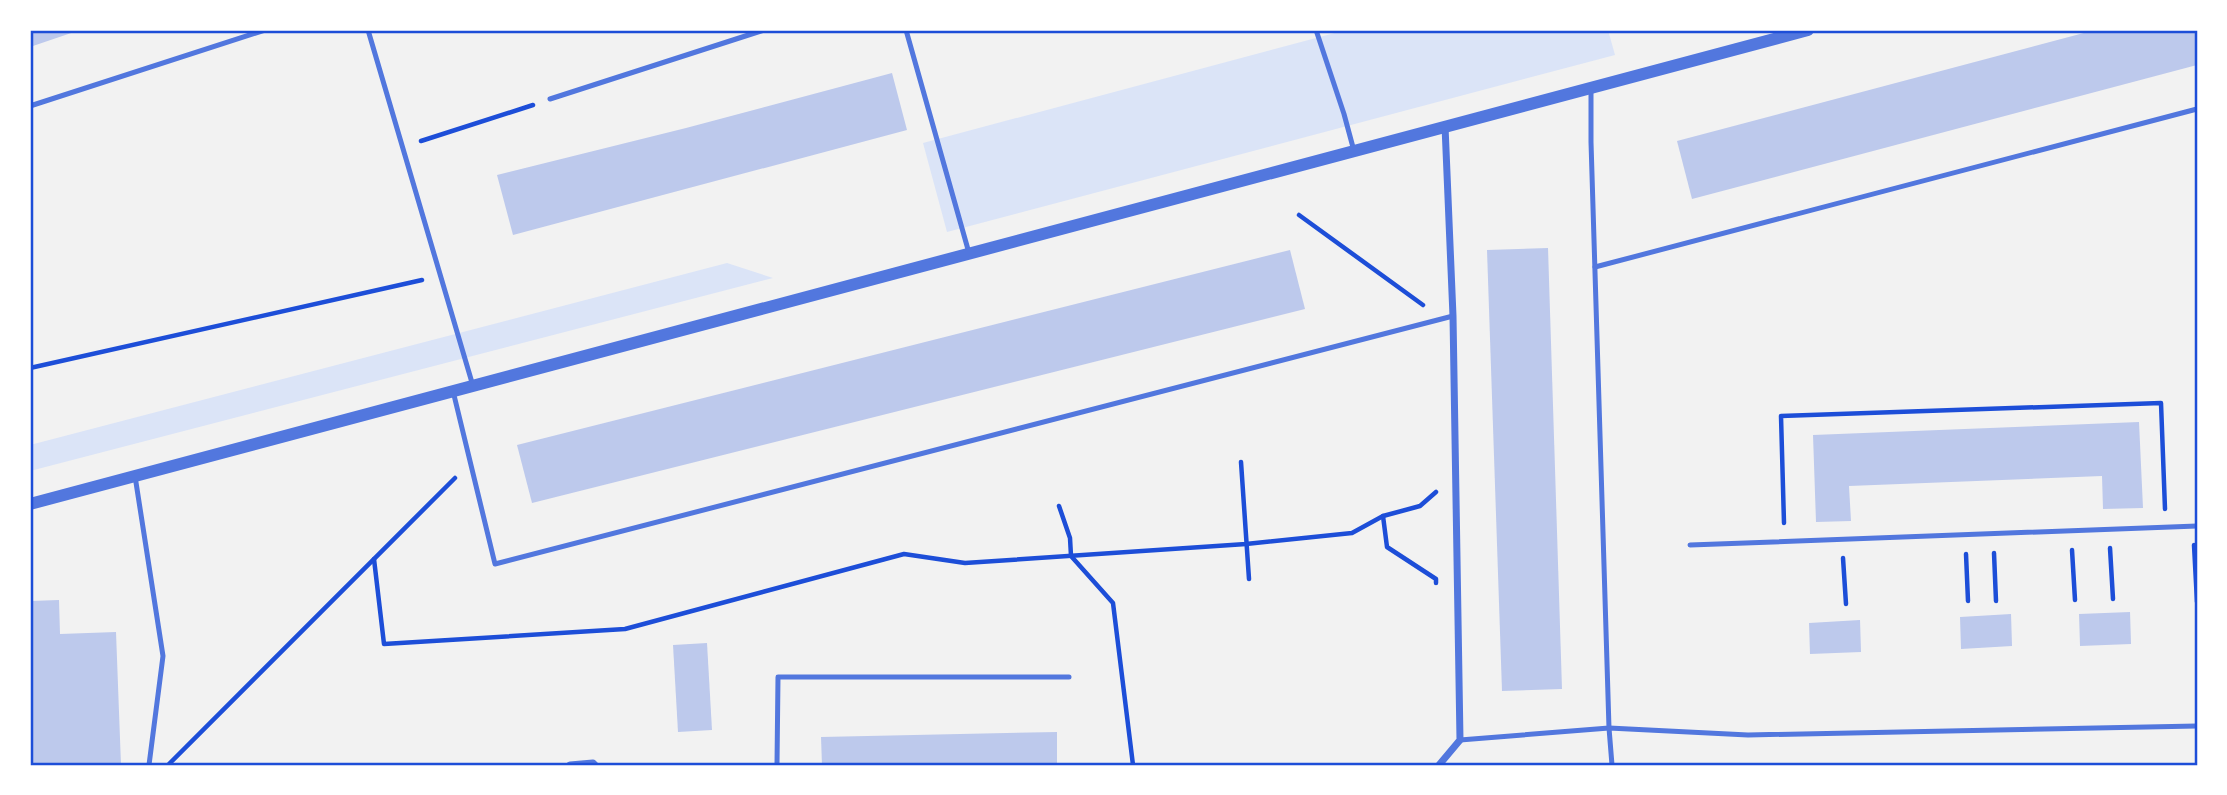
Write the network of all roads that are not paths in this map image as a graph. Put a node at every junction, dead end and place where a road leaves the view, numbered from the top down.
1 (265, 30) edge
2 (368, 30) edge
3 (764, 30) edge
4 (906, 30) edge
5 (1316, 30) edge
6 (1808, 30) edge
7 (1591, 87) junction
8 (550, 99) road end
9 (30, 106) edge
10 (2197, 109) edge
11 (1445, 126) junction
12 (1354, 151) junction
13 (969, 253) junction
14 (1595, 267) junction
15 (1452, 316) junction
16 (473, 386) junction
17 (453, 391) junction
18 (135, 476) junction
19 (30, 504) edge
20 (2195, 526) edge
21 (1690, 545) dead end
22 (1069, 677) dead end
23 (2197, 726) edge
24 (1609, 729) junction
25 (1460, 740) junction
26 (149, 765) edge
27 (570, 765) edge
28 (595, 765) edge
29 (777, 765) edge
30 (1439, 765) edge
31 (1612, 765) edge

1 - 9 lane
2 - 16 lane
3 - 8 lane
4 - 13 lane
5 - 12 lane
6 - 7 street
7 - 11 street
7 - 14 lane
10 - 14 lane
11 - 12 street
11 - 15 street
12 - 13 street
13 - 16 street
14 - 24 lane
15 - 17 lane
15 - 25 street
16 - 17 street
17 - 18 street
18 - 19 street
18 - 26 lane
20 - 21 lane
22 - 29 lane
23 - 24 lane
24 - 25 lane
24 - 31 lane
25 - 30 street
27 - 28 street

